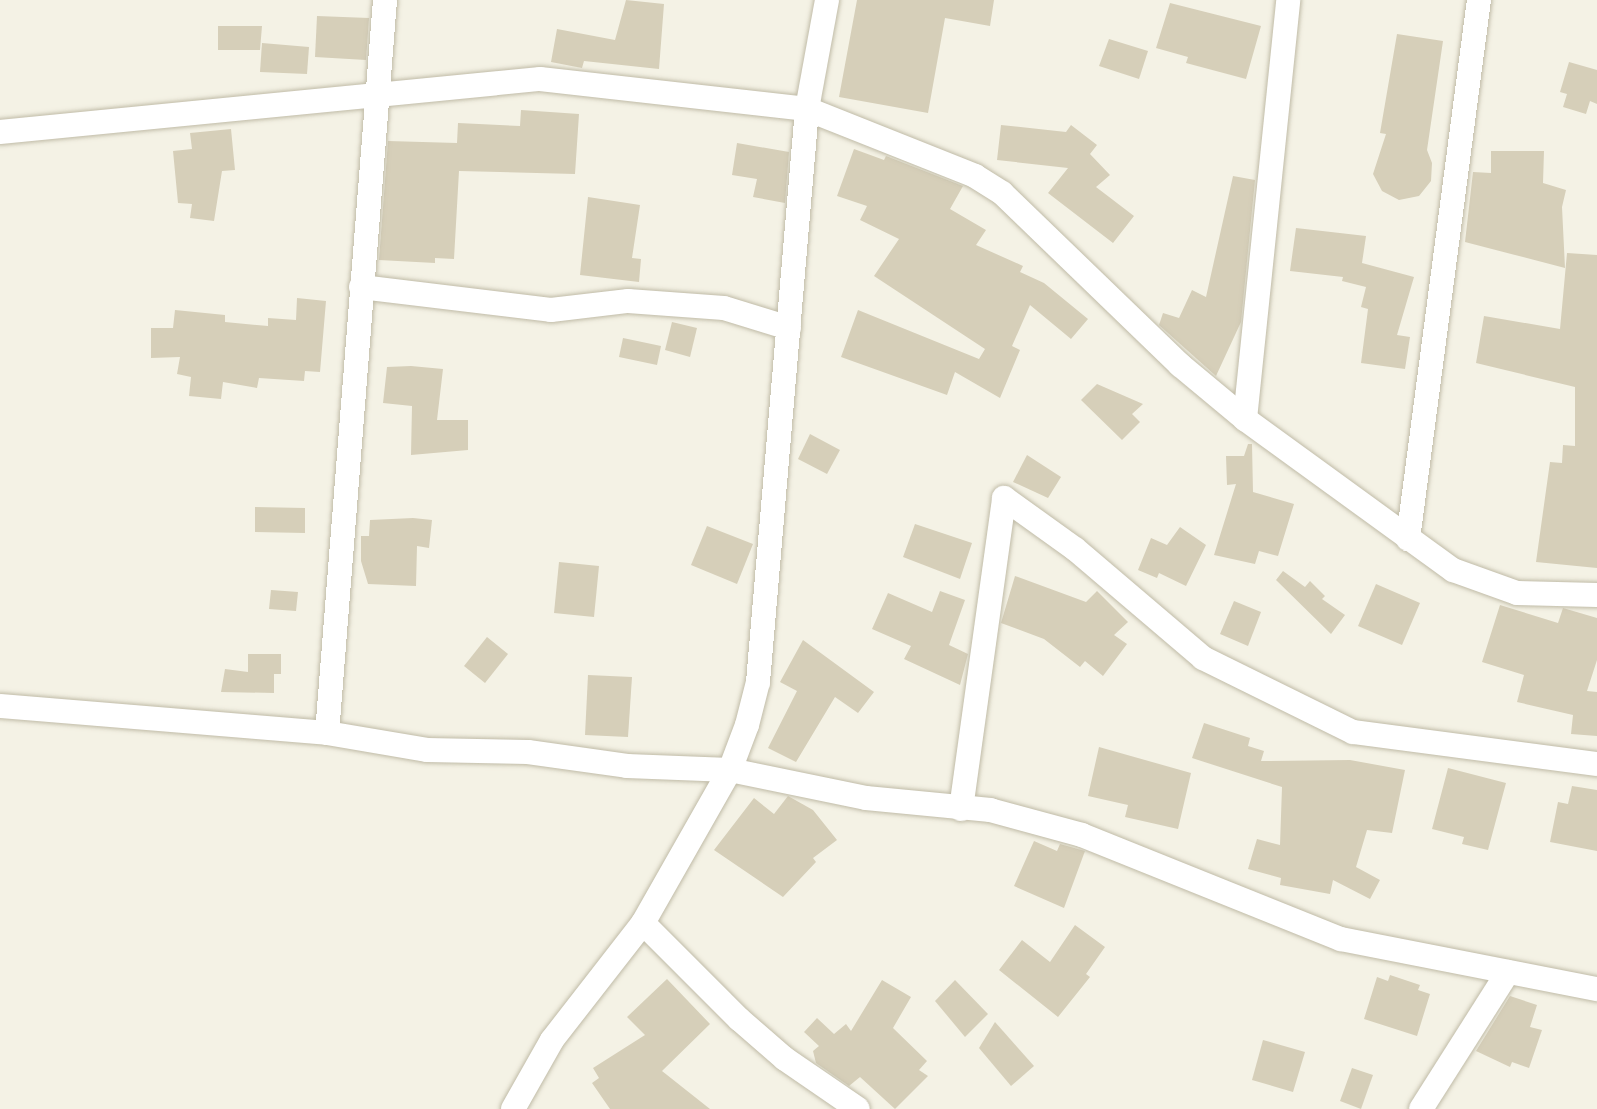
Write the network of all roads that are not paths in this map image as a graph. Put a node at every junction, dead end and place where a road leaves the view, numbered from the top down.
1 (385, 0) edge
2 (827, 0) edge
3 (1288, 0) edge
4 (1479, 0) edge
5 (376, 95) junction
6 (807, 109) junction
7 (0, 132) edge
8 (361, 287) junction
9 (789, 328) junction
10 (1245, 419) junction
11 (1408, 539) junction
12 (1597, 595) edge
13 (0, 706) edge
14 (327, 733) junction
15 (1597, 764) edge
16 (730, 770) junction
17 (961, 809) junction
18 (643, 923) junction
19 (1508, 972) junction
20 (1597, 989) edge
21 (513, 1109) edge
22 (858, 1109) edge
23 (1421, 1109) edge

1 - 5 street
2 - 6 street
3 - 10 street
4 - 11 street
5 - 6 street
5 - 7 street
5 - 8 street
6 - 9 street
6 - 10 street
8 - 9 street
8 - 14 street
9 - 16 street
10 - 11 street
11 - 12 street
13 - 14 street
14 - 16 street
15 - 17 street
16 - 17 street
16 - 18 street
17 - 19 street
18 - 21 street
18 - 22 street
19 - 20 street
19 - 23 street

